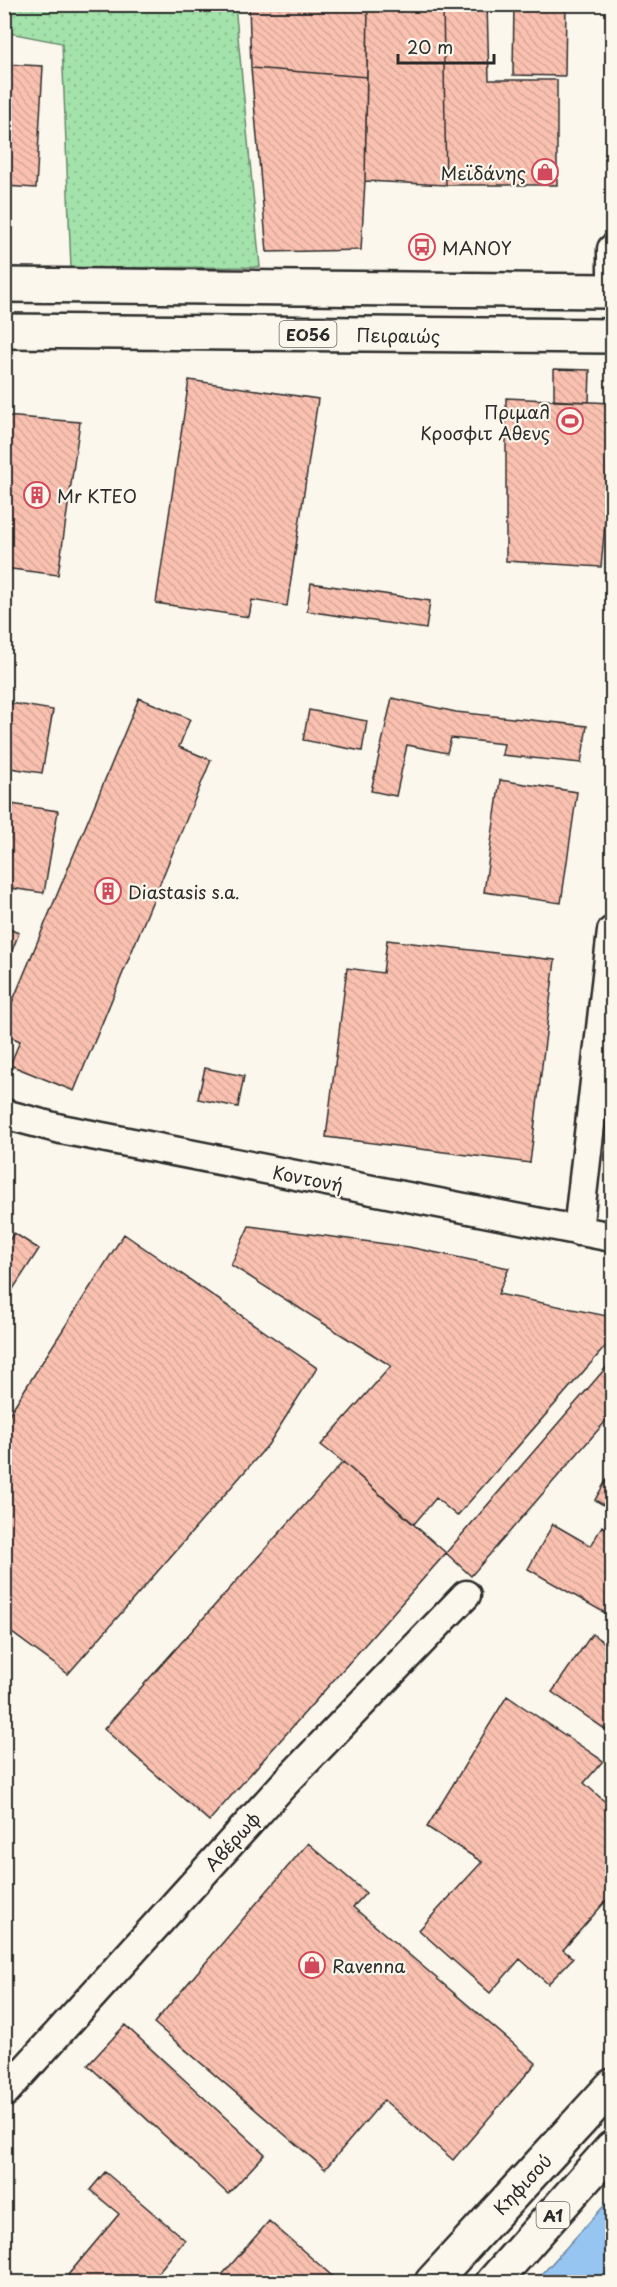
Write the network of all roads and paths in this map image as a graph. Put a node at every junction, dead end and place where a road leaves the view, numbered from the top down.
1 (612, 249) edge
2 (4, 285) edge
3 (612, 291) edge
4 (4, 331) edge
5 (612, 336) edge
6 (612, 931) edge
7 (4, 1114) edge
8 (578, 1231) junction
9 (612, 1237) edge
10 (466, 1595) dead end
11 (612, 2086) edge
12 (4, 2093) edge
13 (612, 2148) edge
14 (432, 2283) edge
15 (493, 2283) edge

1 - 3 street
2 - 3 main road
4 - 5 main road, Πειραιώς / ΕΟ56
6 - 8 street
7 - 8 street, Κοντονή
8 - 9 street, Κοντονή
10 - 12 street, Αβέρωφ
11 - 14 main road, Κηφισού
13 - 15 main road, Α1

